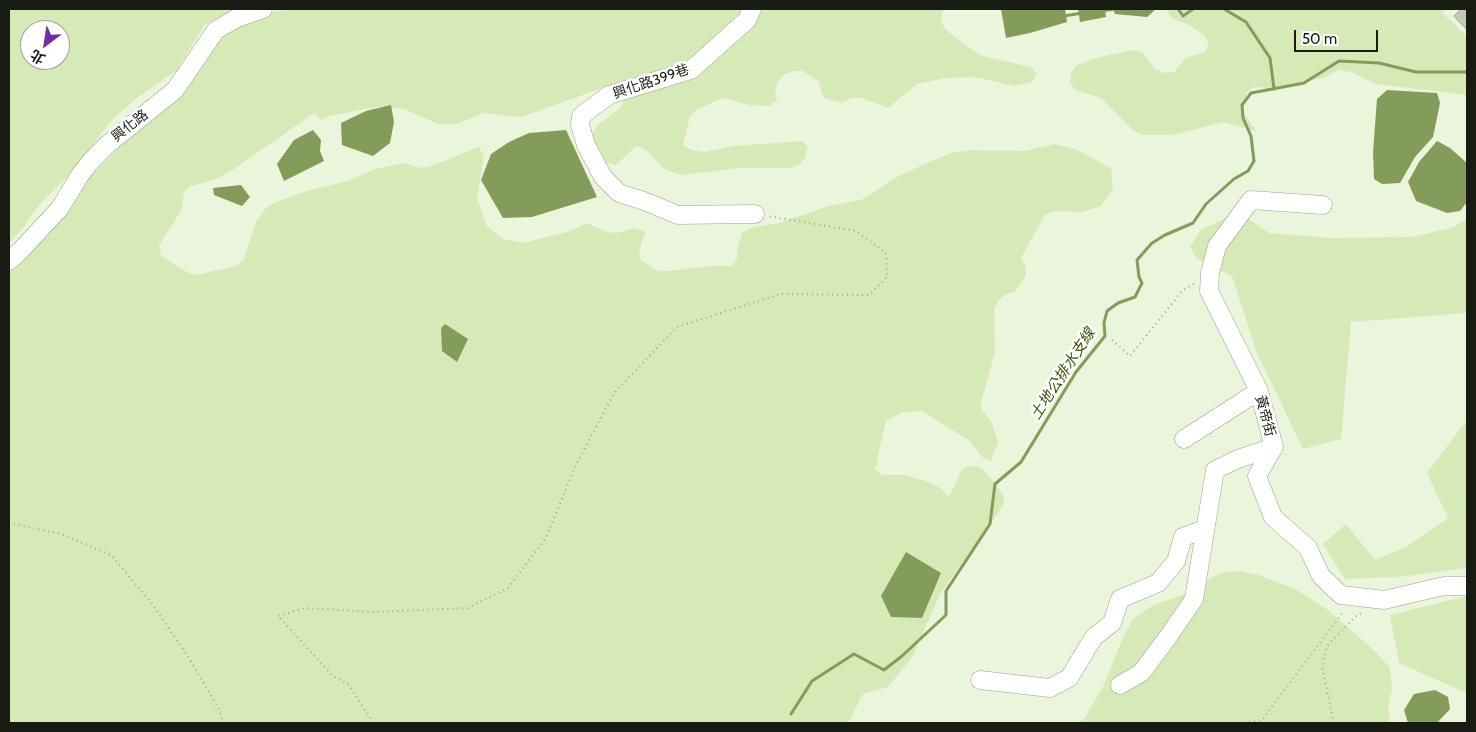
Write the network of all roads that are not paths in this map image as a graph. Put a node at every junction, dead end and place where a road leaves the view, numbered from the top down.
1 (263, 9) edge
2 (752, 9) edge
3 (1323, 205) dead end
4 (755, 214) road end
5 (9, 261) edge
6 (1259, 391) junction
7 (1184, 439) dead end
8 (1274, 447) junction
9 (1205, 529) junction
10 (1467, 586) edge
11 (980, 680) dead end
12 (1120, 685) dead end

1 - 5 street, 興化路
2 - 4 street, 興化路399巷
3 - 6 street, 黃帝街
6 - 7 street
6 - 8 street, 黃帝街
8 - 9 street
8 - 10 street, 黃帝街
9 - 11 street
9 - 12 street

